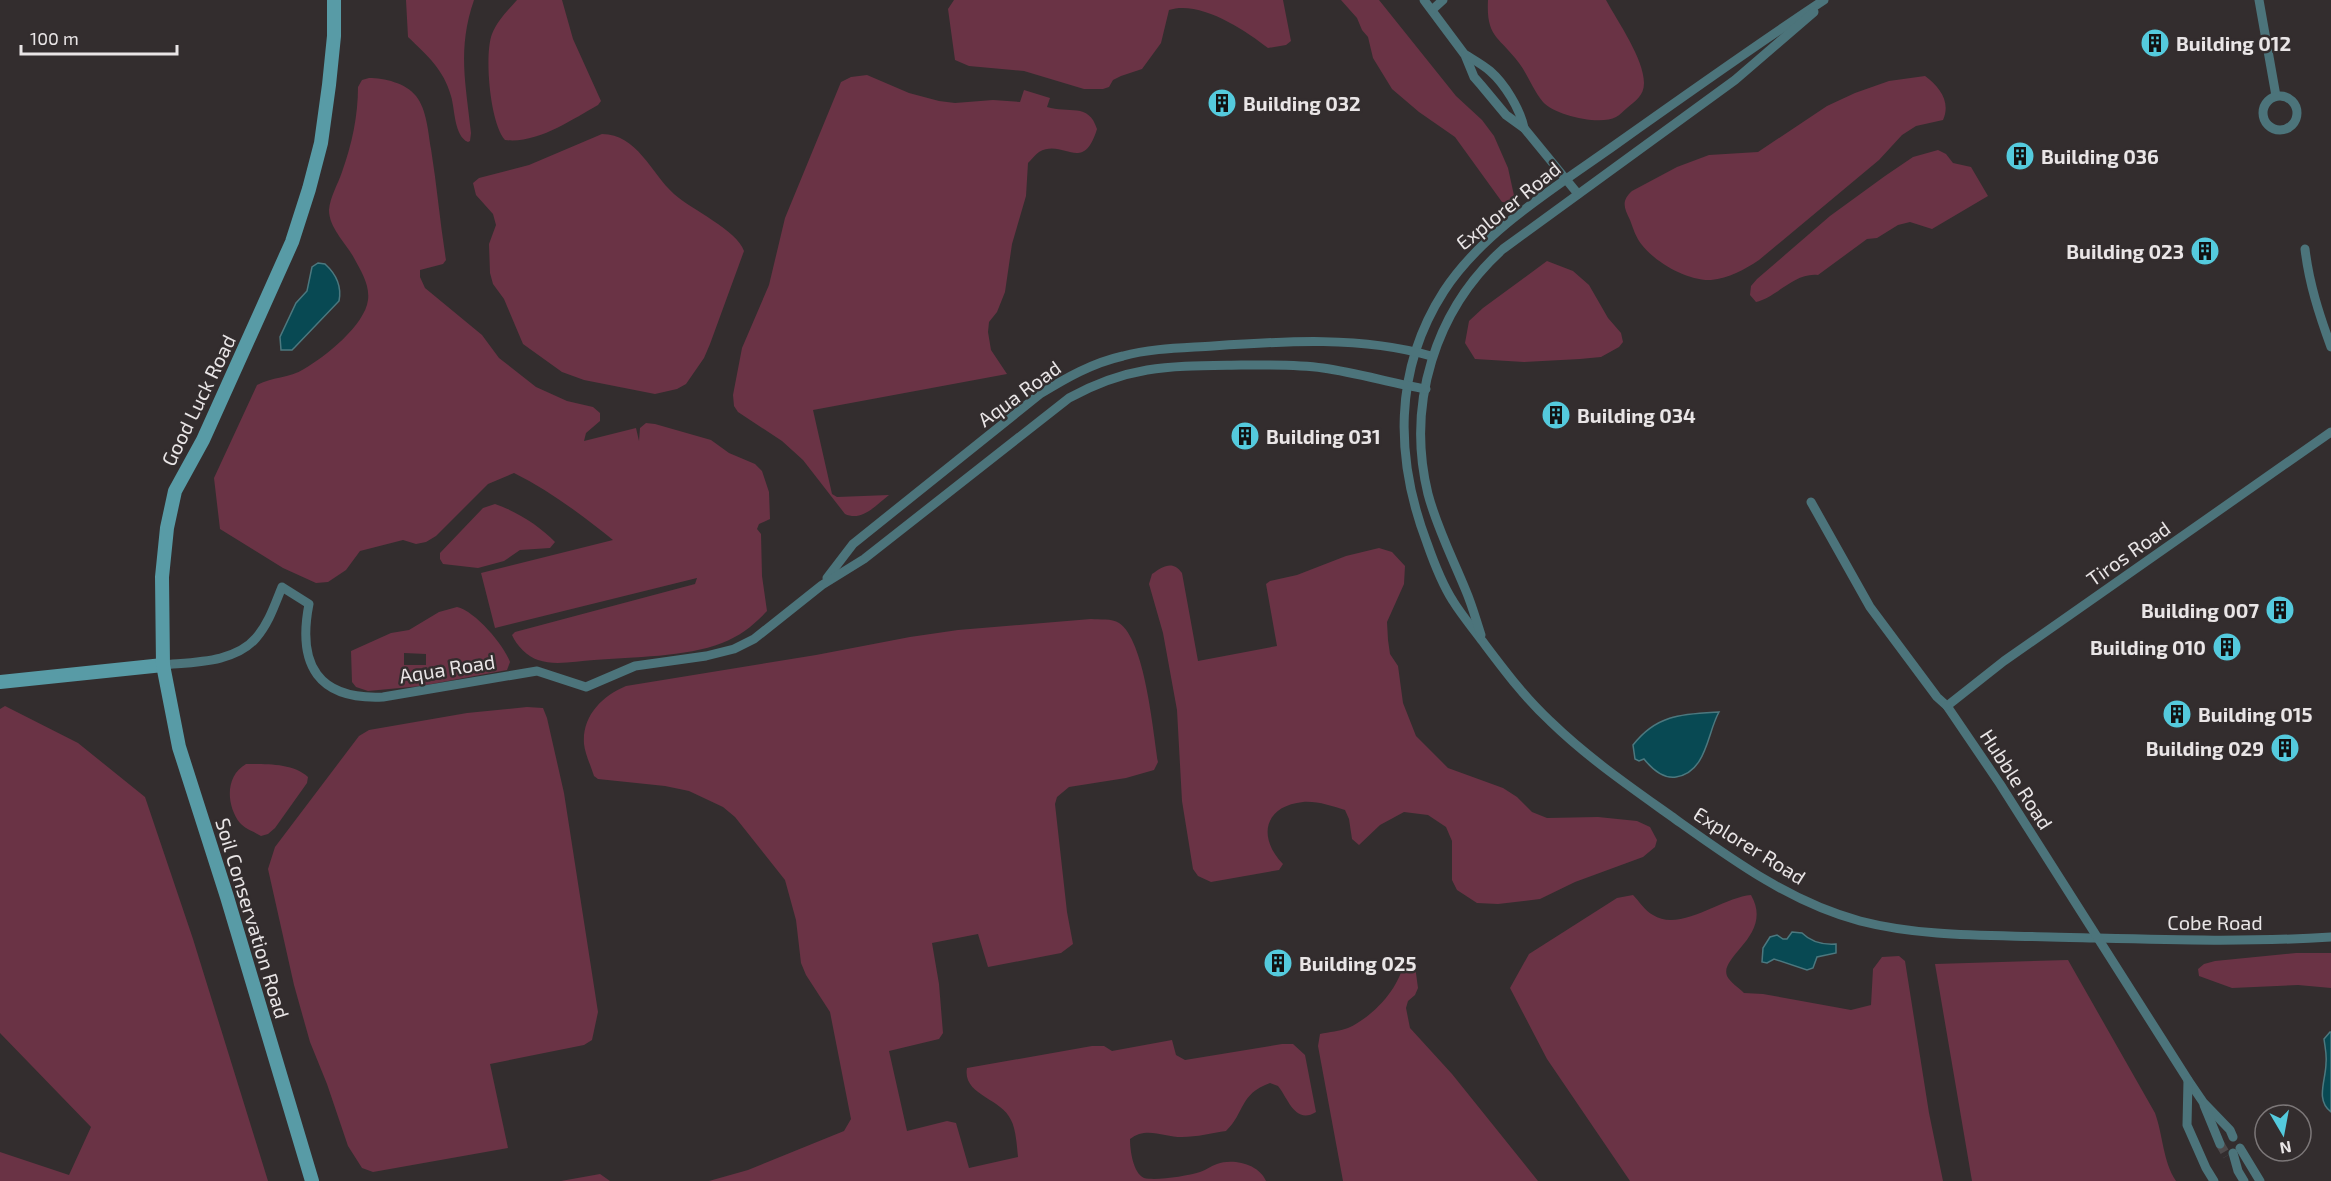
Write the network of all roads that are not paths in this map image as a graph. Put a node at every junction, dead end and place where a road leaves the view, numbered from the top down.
1 (334, 0) edge
2 (1424, 0) edge
3 (1443, 0) edge
4 (1825, 0) edge
5 (2259, 0) edge
6 (1432, 10) junction
7 (1465, 55) junction
8 (2276, 96) dead end
9 (1524, 128) junction
10 (1567, 179) junction
11 (1578, 194) junction
12 (2305, 249) dead end
13 (2331, 347) edge
14 (1415, 351) junction
15 (1431, 356) junction
16 (1407, 386) junction
17 (1426, 389) junction
18 (2331, 432) edge
19 (1811, 502) dead end
20 (822, 585) junction
21 (1484, 643) junction
22 (163, 665) junction
23 (0, 682) edge
24 (1947, 706) junction
25 (2098, 938) junction
26 (2331, 938) edge
27 (2187, 1080) junction
28 (2203, 1102) junction
29 (312, 1181) edge
30 (2214, 1181) edge
31 (2244, 1181) edge
32 (2260, 1181) edge

1 - 22 main road, Good Luck Road
2 - 6 street
3 - 6 street
4 - 10 street, Explorer Road
4 - 11 street, Explorer Road
5 - 8 street
6 - 7 street
7 - 9 street
7 - 9 street
9 - 10 street
10 - 11 street
10 - 14 street, Explorer Road
11 - 15 street, Explorer Road
12 - 13 street
14 - 15 street, Aqua Road
14 - 16 street, Explorer Road
14 - 20 street, Aqua Road
15 - 17 street, Explorer Road
16 - 17 street, Aqua Road
16 - 20 street, Aqua Road
16 - 21 street, Explorer Road
17 - 21 street, Explorer Road
18 - 24 street, Tiros Road
19 - 24 street, Hubble Road
20 - 22 street, Aqua Road
21 - 25 street, Explorer Road
22 - 23 main road
22 - 29 main road, Soil Conservation Road
24 - 25 street, Hubble Road
25 - 26 street, Cobe Road
25 - 27 street, Hubble Road
27 - 28 street, Hubble Road
27 - 30 street
28 - 28 street, Hubble Road
31 - 32 street

